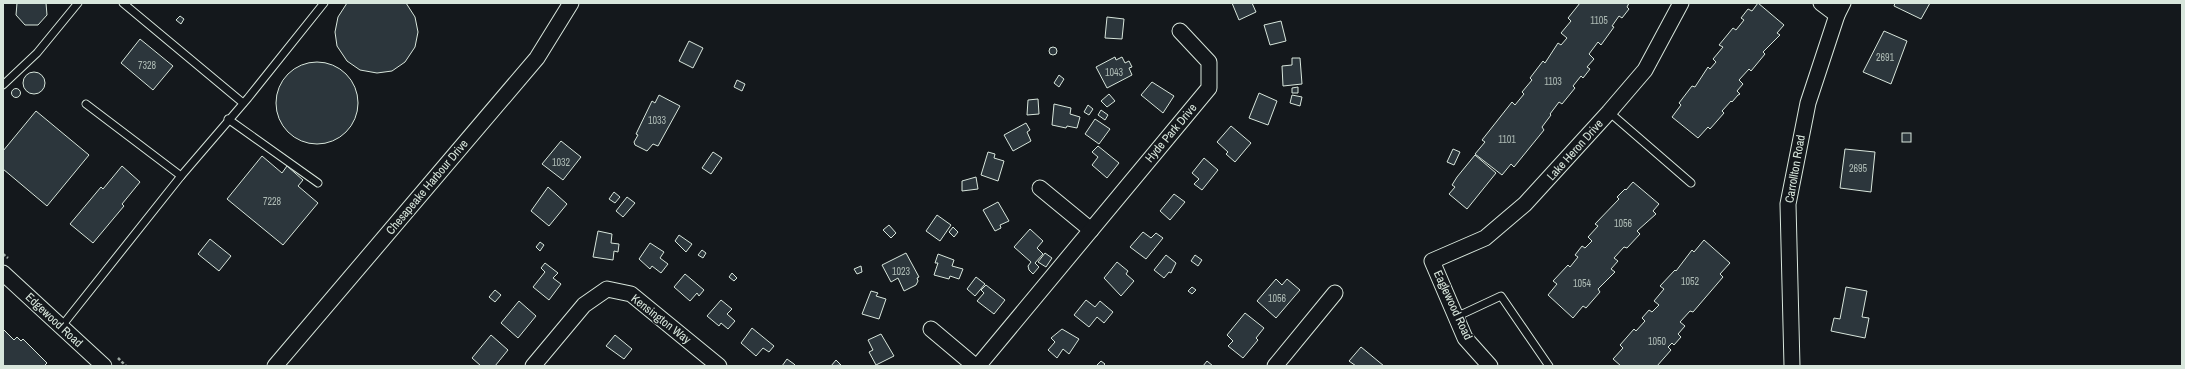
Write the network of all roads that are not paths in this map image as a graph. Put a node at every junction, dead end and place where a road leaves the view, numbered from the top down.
1 (78, 3) edge
2 (123, 3) edge
3 (324, 3) edge
4 (571, 3) edge
5 (1681, 3) edge
6 (1821, 3) edge
7 (1840, 9) edge
8 (1180, 31) dead end
9 (3, 85) edge
10 (243, 103) junction
11 (86, 104) dead end
12 (1610, 112) junction
13 (228, 119) junction
14 (181, 176) junction
15 (318, 183) dead end
16 (1691, 183) dead end
17 (1040, 188) dead end
18 (1091, 230) junction
19 (1432, 261) joint
20 (3, 273) edge
21 (1335, 293) dead end
22 (1456, 317) junction
23 (61, 327) junction
24 (931, 329) dead end
25 (104, 366) edge
26 (275, 366) edge
27 (533, 366) edge
28 (719, 366) edge
29 (976, 366) edge
30 (1275, 366) edge
31 (1490, 366) edge
32 (1549, 366) edge
33 (1792, 366) edge

1 - 9 lane
2 - 10 lane
3 - 10 lane
4 - 26 street, Chesapeake Harbour Drive
5 - 12 street, Lake Heron Drive
6 - 7 street
7 - 33 street, Carrollton Road
8 - 18 street, Hyde Park Drive
10 - 13 lane
11 - 14 lane
12 - 16 lane
12 - 19 street, Lake Heron Drive
13 - 14 lane
13 - 15 lane
14 - 23 lane
17 - 18 street
18 - 29 street, Hyde Park Drive
19 - 22 street, Eaglewood Road
20 - 23 street, Edgewood Road
21 - 30 street
22 - 31 street, Eaglewood Road
22 - 32 lane
23 - 25 street, Edgewood Road
24 - 29 street, Hyde Park Drive
27 - 28 street, Kensington Way

